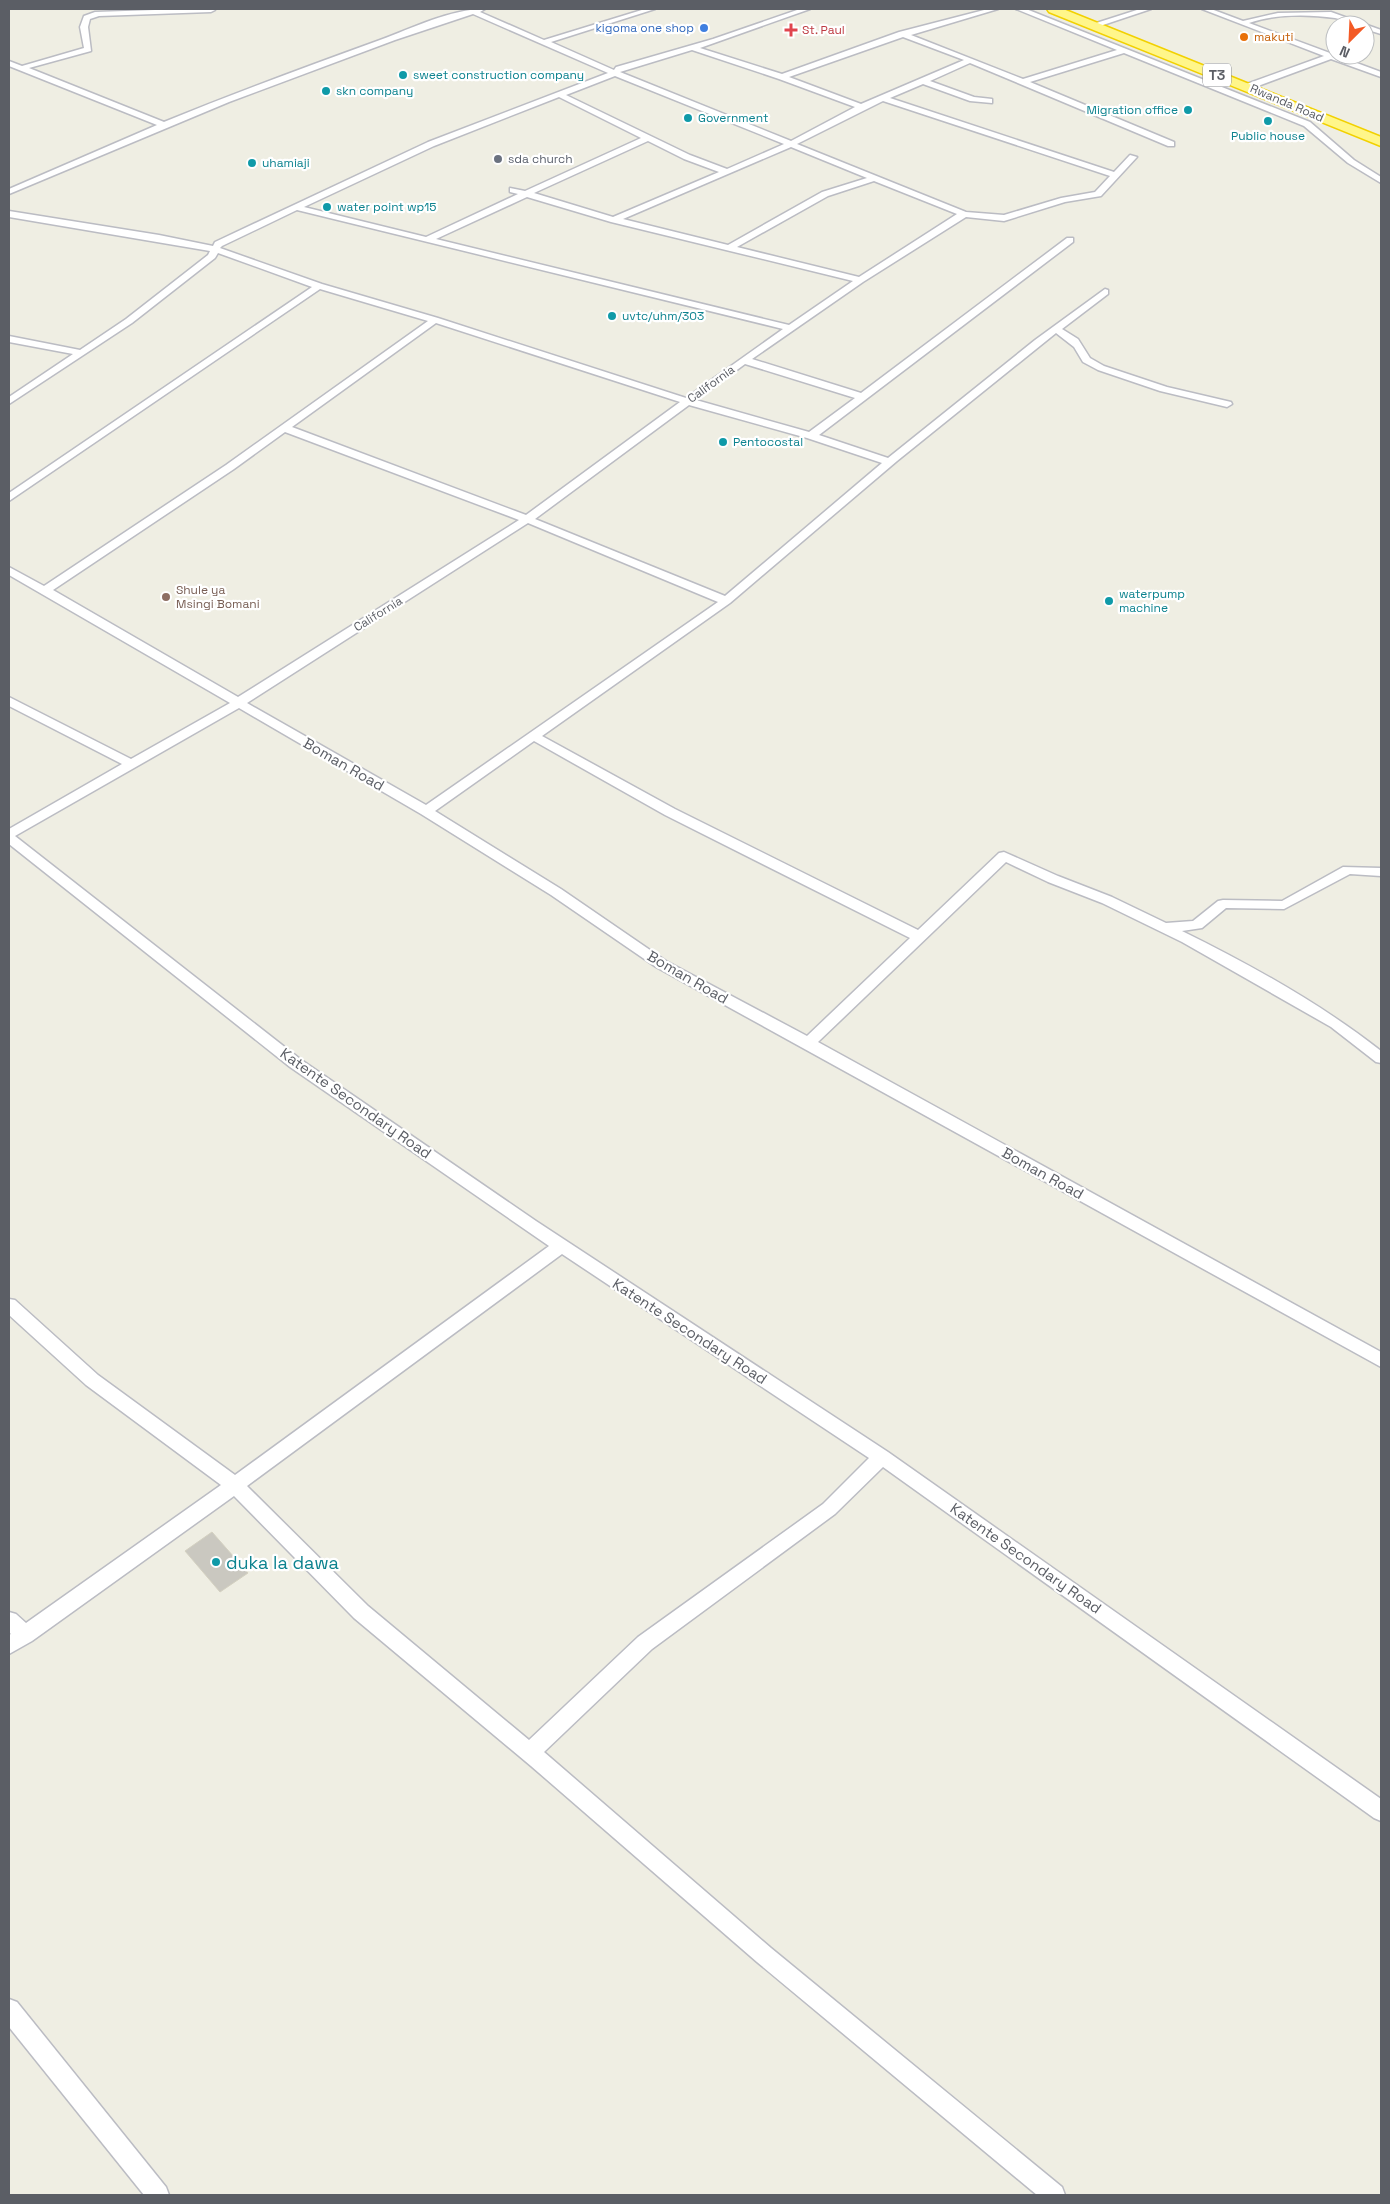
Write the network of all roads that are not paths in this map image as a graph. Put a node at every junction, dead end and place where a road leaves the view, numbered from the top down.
1 (652, 9) edge
2 (772, 9) edge
3 (806, 9) edge
4 (995, 9) edge
5 (1020, 9) edge
6 (1053, 9) edge
7 (1147, 9) edge
8 (1205, 9) edge
9 (1318, 9) edge
10 (211, 10) edge
11 (478, 10) edge
12 (792, 14) junction
13 (1336, 15) edge
14 (1325, 16) edge
15 (1246, 19) junction
16 (1094, 25) junction
17 (902, 34) junction
18 (544, 42) junction
19 (692, 48) junction
20 (1126, 50) junction
21 (1325, 53) edge
22 (1325, 59) edge
23 (970, 60) junction
24 (9, 63) edge
25 (1355, 65) edge
26 (22, 68) junction
27 (615, 73) junction
28 (1381, 75) edge
29 (782, 77) junction
30 (923, 82) junction
31 (1022, 82) junction
32 (1247, 87) junction
33 (559, 94) junction
34 (882, 98) junction
35 (989, 101) dead end
36 (861, 107) junction
37 (163, 125) junction
38 (647, 138) junction
39 (1381, 142) edge
40 (791, 144) junction
41 (1171, 144) dead end
42 (1133, 157) dead end
43 (728, 172) junction
44 (1116, 175) junction
45 (874, 178) junction
46 (1381, 180) edge
47 (513, 190) dead end
48 (9, 192) edge
49 (528, 194) junction
50 (294, 207) junction
51 (9, 214) edge
52 (964, 214) junction
53 (614, 220) junction
54 (426, 240) junction
55 (1070, 240) dead end
56 (214, 249) junction
57 (728, 249) junction
58 (860, 280) junction
59 (319, 286) junction
60 (1104, 292) dead end
61 (435, 320) junction
62 (791, 328) junction
63 (1056, 329) junction
64 (9, 339) edge
65 (82, 353) junction
66 (744, 360) junction
67 (862, 397) junction
68 (9, 401) edge
69 (687, 401) junction
70 (1227, 404) dead end
71 (284, 428) junction
72 (811, 436) junction
73 (889, 462) junction
74 (9, 498) edge
75 (527, 519) junction
76 (9, 570) edge
77 (44, 591) junction
78 (726, 601) junction
79 (9, 701) edge
80 (238, 703) junction
81 (533, 736) junction
82 (132, 764) junction
83 (426, 811) junction
84 (9, 834) edge
85 (9, 838) edge
86 (1381, 872) edge
87 (1164, 928) junction
88 (918, 936) junction
89 (808, 1042) junction
90 (1381, 1058) edge
91 (561, 1246) junction
92 (9, 1305) edge
93 (1381, 1360) edge
94 (882, 1458) junction
95 (235, 1485) junction
96 (9, 1620) edge
97 (25, 1635) junction
98 (9, 1646) edge
99 (529, 1753) junction
100 (1381, 1811) edge
101 (9, 2010) edge
102 (158, 2195) edge
103 (1054, 2195) edge

1 - 18 street
2 - 12 street
3 - 12 street
4 - 17 street
5 - 20 street
6 - 16 highway, Rwanda Road / T3
7 - 16 street
8 - 15 street
9 - 13 street
10 - 26 street
11 - 18 street
11 - 37 street
12 - 19 street
14 - 15 street
15 - 21 street
16 - 32 highway, Rwanda Road / T3
17 - 23 street
17 - 29 street
18 - 27 street
19 - 27 street
19 - 29 street
20 - 31 street
20 - 46 street
22 - 32 street
23 - 30 street
23 - 31 street
24 - 26 street
25 - 28 street
26 - 37 street
27 - 33 street
27 - 40 street
29 - 36 street
30 - 34 street
30 - 35 street
31 - 41 street
32 - 39 highway, Rwanda Road / T3
33 - 38 street
33 - 50 street
34 - 36 street
34 - 44 street
36 - 40 street
37 - 48 street
38 - 43 street
38 - 49 street
40 - 43 street
40 - 45 street
42 - 44 street
43 - 53 street
44 - 52 street
45 - 52 street
45 - 57 street
47 - 49 street
49 - 53 street
49 - 54 street
50 - 54 street
50 - 56 street
51 - 56 street
52 - 58 street, California
53 - 57 street
54 - 62 street
55 - 67 street
56 - 59 street
56 - 65 street
57 - 58 street
58 - 62 street, California
59 - 61 street
59 - 74 street
60 - 63 street
61 - 69 street
61 - 71 street
62 - 66 street, California
63 - 70 street
63 - 73 street
64 - 65 street
65 - 68 street
66 - 67 street
66 - 69 street, California
67 - 72 street
69 - 72 street
69 - 75 street, California
71 - 75 street
71 - 77 street
72 - 73 street
73 - 78 street
75 - 78 street
75 - 80 street, California
76 - 77 street, Boman Road
77 - 80 street, Boman Road
78 - 81 street
79 - 82 street
80 - 82 street, California
80 - 83 street, Boman Road
81 - 83 street
81 - 88 street
82 - 84 street, California
83 - 89 street, Boman Road
85 - 91 street, Katente Secondary Road
86 - 87 street
87 - 88 street
87 - 90 street
88 - 89 street
89 - 93 street, Boman Road
91 - 94 street, Katente Secondary Road
91 - 95 street
92 - 95 street
94 - 99 street
94 - 100 street, Katente Secondary Road
95 - 97 street
95 - 99 street
96 - 97 street
97 - 98 street
99 - 103 street
101 - 102 street

